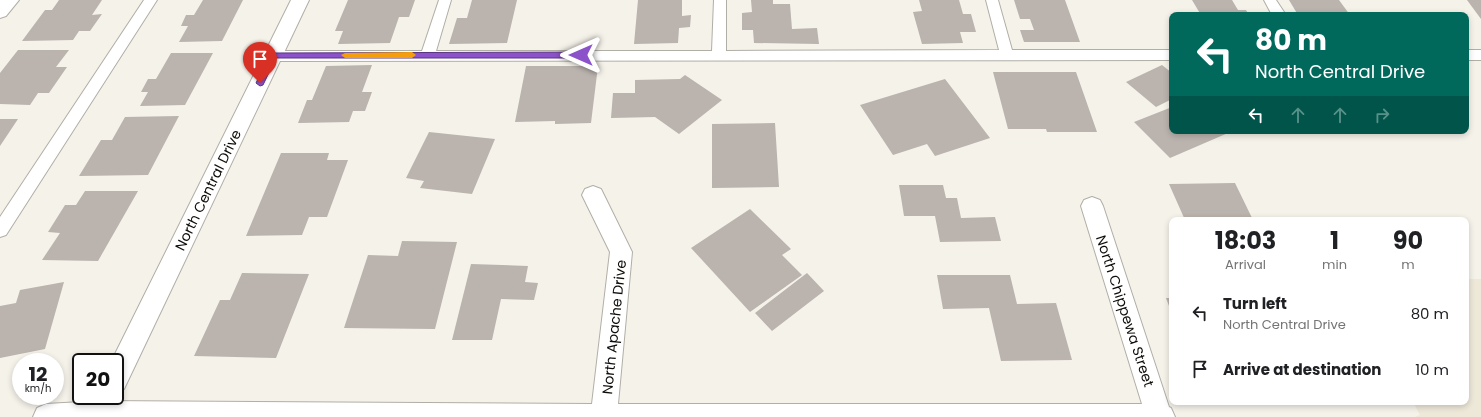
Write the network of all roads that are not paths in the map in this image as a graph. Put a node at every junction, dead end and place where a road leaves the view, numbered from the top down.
1 (10, 0) edge
2 (150, 0) edge
3 (300, 0) edge
4 (445, 0) edge
5 (720, 0) edge
6 (992, 0) edge
7 (1270, 0) edge
8 (0, 12) edge
9 (1277, 12) edge
10 (428, 55) junction
11 (719, 55) junction
12 (1169, 55) edge
13 (1469, 55) edge
14 (1481, 55) edge
15 (273, 56) junction
16 (1007, 56) junction
17 (593, 195) dead end
18 (1092, 206) dead end
19 (0, 230) edge
20 (124, 362) edge
21 (101, 409) edge
22 (46, 417) edge
23 (604, 417) edge
24 (1159, 417) edge
25 (1162, 417) edge

1 - 8 street
2 - 19 lane
3 - 15 street, North Central Drive
4 - 10 lane
5 - 11 lane
6 - 16 lane
7 - 9 lane
10 - 11 lane
10 - 15 lane
11 - 16 lane
12 - 16 lane
13 - 14 lane
15 - 20 street, North Central Drive
17 - 23 street, North Apache Drive
18 - 24 street, North Chippewa Street
21 - 22 street
21 - 23 street
23 - 24 street
24 - 25 street

